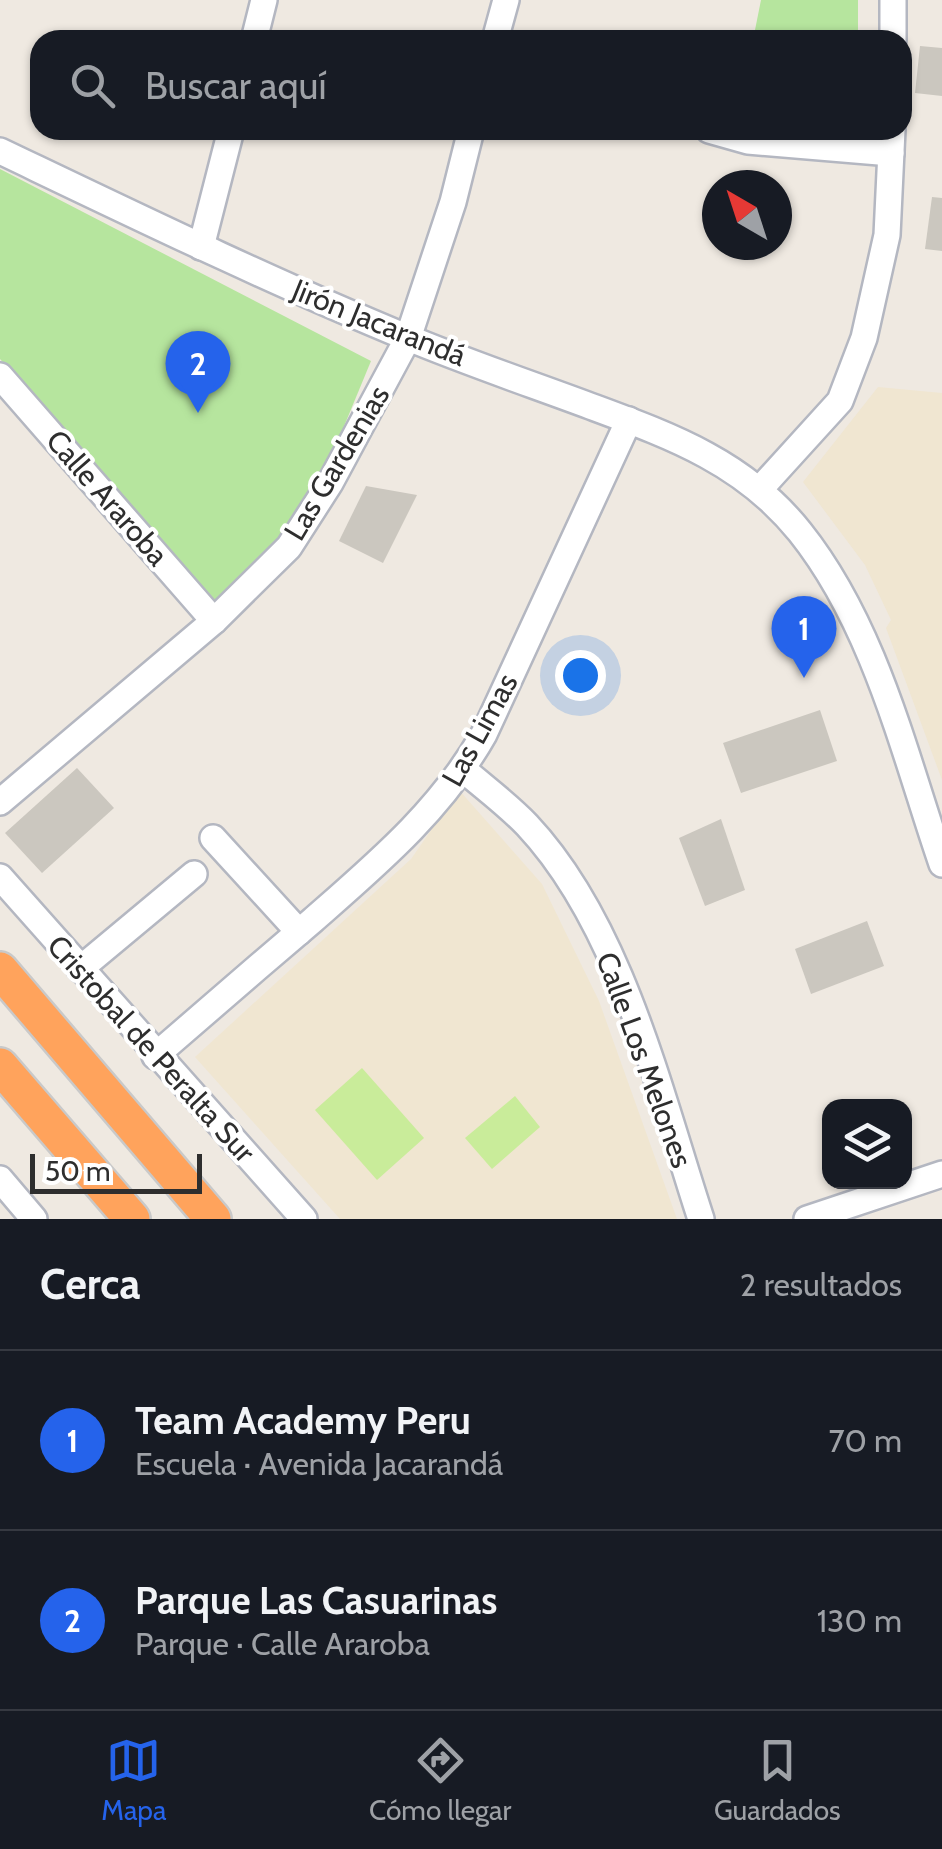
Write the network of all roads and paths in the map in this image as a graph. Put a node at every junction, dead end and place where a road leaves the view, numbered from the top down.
1 (264, 0) edge
2 (506, 0) edge
3 (894, 0) edge
4 (256, 30) edge
5 (498, 30) edge
6 (893, 30) edge
7 (228, 140) edge
8 (468, 140) edge
9 (744, 140) edge
10 (892, 142) edge
11 (0, 151) edge
12 (200, 247) junction
13 (408, 338) junction
14 (0, 376) edge
15 (630, 420) junction
16 (760, 489) junction
17 (214, 621) junction
18 (464, 770) junction
19 (0, 802) edge
20 (214, 838) dead end
21 (942, 864) edge
22 (194, 874) dead end
23 (0, 877) edge
24 (299, 932) junction
25 (80, 969) junction
26 (0, 970) edge
27 (156, 1056) junction
28 (0, 1066) edge
29 (942, 1174) edge
30 (0, 1179) edge
31 (34, 1219) edge
32 (132, 1219) edge
33 (213, 1219) edge
34 (304, 1219) edge
35 (701, 1219) edge
36 (807, 1219) edge

1 - 4 street
2 - 5 street
3 - 6 street
7 - 12 street
8 - 13 street, Las Gardenias
9 - 10 street
10 - 16 street
11 - 12 street, Jirón Jacarandá
12 - 13 street, Jirón Jacarandá
13 - 15 street, Jirón Jacarandá
13 - 17 street, Las Gardenias
14 - 17 street, Calle Araroba
15 - 16 street, Jirón Jacarandá
15 - 18 street, Las Limas
16 - 21 street, Jirón Jacarandá
17 - 19 street, Las Gardenias
18 - 24 street, Las Limas
18 - 35 street, Calle Los Melones
20 - 24 street
22 - 25 street
23 - 25 street, Cristobal de Peralta Sur
24 - 27 street, Las Limas
25 - 27 street, Cristobal de Peralta Sur
26 - 33 highway
27 - 34 street, Cristobal de Peralta Sur
28 - 32 highway
29 - 36 street
30 - 31 street

